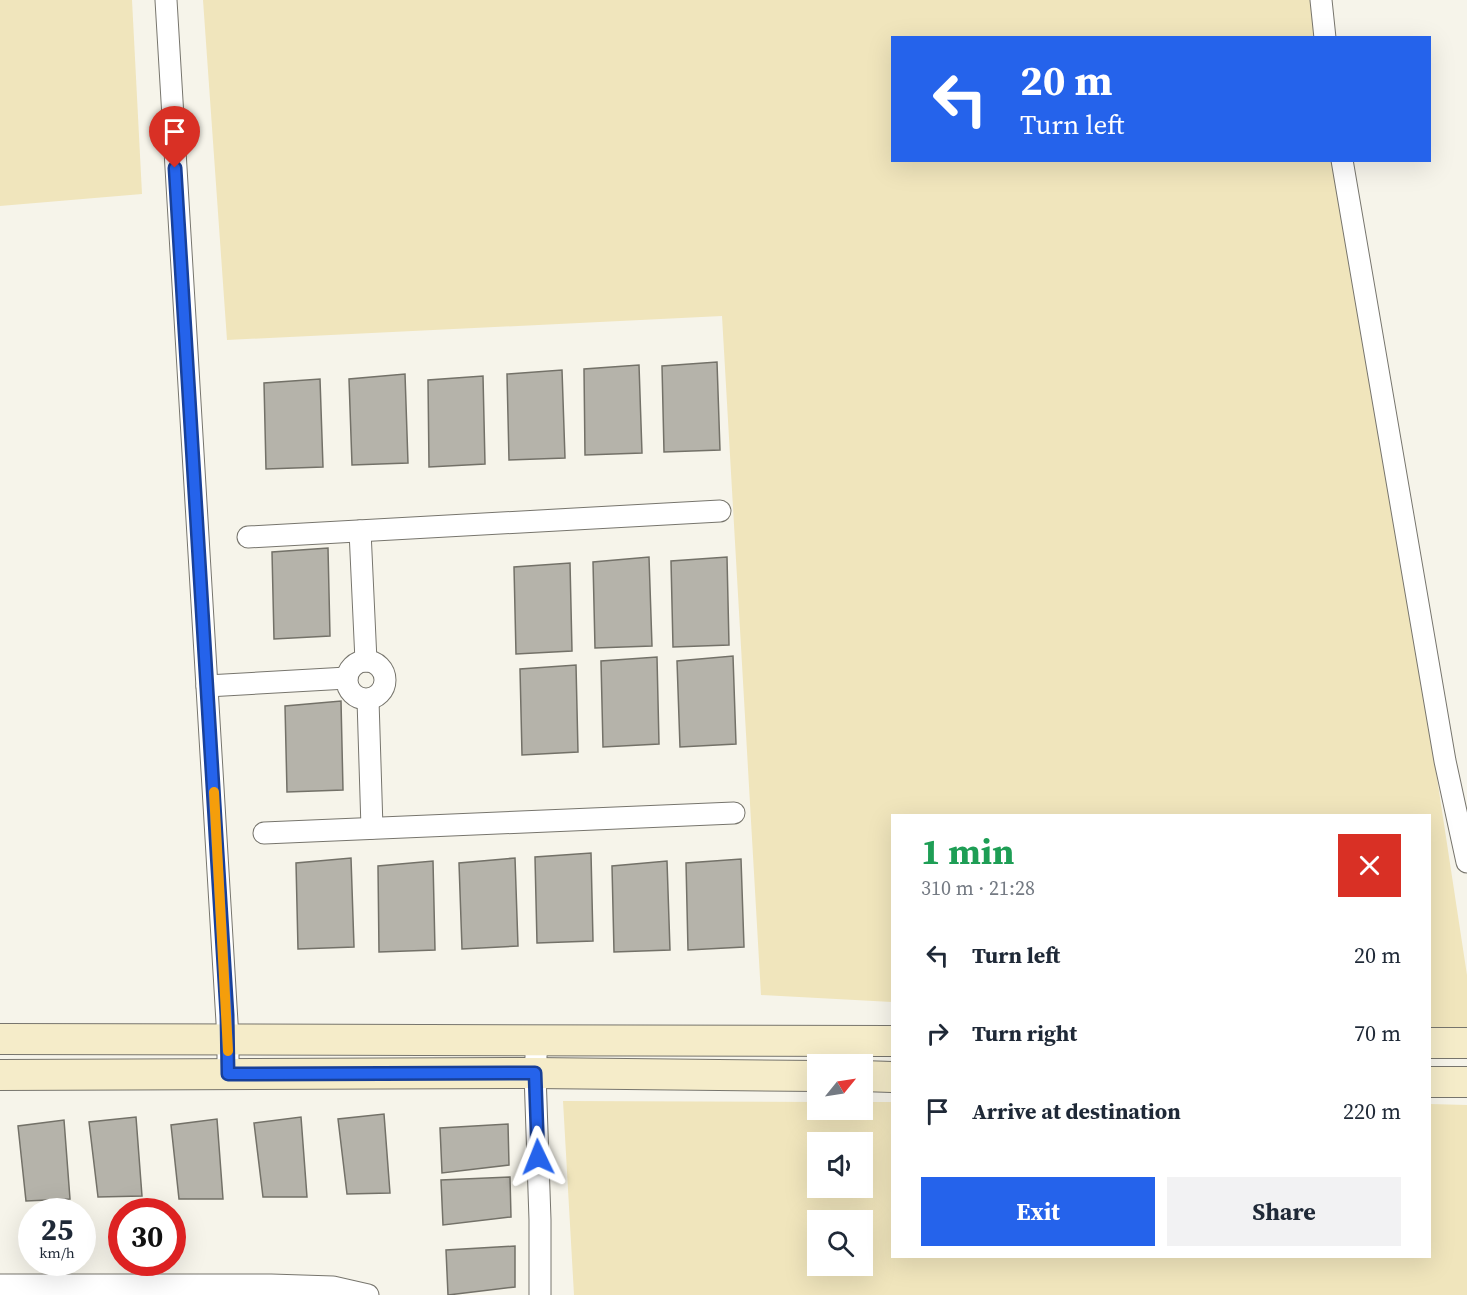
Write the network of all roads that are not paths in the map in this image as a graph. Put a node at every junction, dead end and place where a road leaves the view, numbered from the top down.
1 (165, 0) edge
2 (1321, 0) edge
3 (1325, 36) edge
4 (1342, 162) edge
5 (720, 511) dead end
6 (360, 531) junction
7 (248, 537) dead end
8 (366, 661) junction
9 (347, 678) junction
10 (207, 686) junction
11 (368, 700) junction
12 (734, 813) dead end
13 (372, 828) junction
14 (264, 833) dead end
15 (1467, 862) edge
16 (0, 1039) edge
17 (228, 1039) junction
18 (537, 1040) junction
19 (891, 1041) edge
20 (1431, 1043) edge
21 (1467, 1043) edge
22 (535, 1073) junction
23 (228, 1074) junction
24 (0, 1075) edge
25 (807, 1076) edge
26 (873, 1076) edge
27 (891, 1077) edge
28 (1431, 1082) edge
29 (1467, 1082) edge
30 (0, 1285) edge
31 (272, 1290) edge
32 (368, 1295) edge
33 (540, 1295) edge

1 - 10 street
2 - 3 street
4 - 15 street
5 - 6 street
6 - 7 street
6 - 8 street
8 - 9 street
8 - 11 street
9 - 10 street
9 - 11 street
10 - 17 street
11 - 13 street
12 - 13 street
13 - 14 street
16 - 17 street
17 - 18 street
17 - 23 street
18 - 19 street
18 - 22 street
20 - 21 street
22 - 23 street
22 - 25 street
22 - 33 street
23 - 24 street
26 - 27 street
28 - 29 street
30 - 31 street
31 - 32 street

